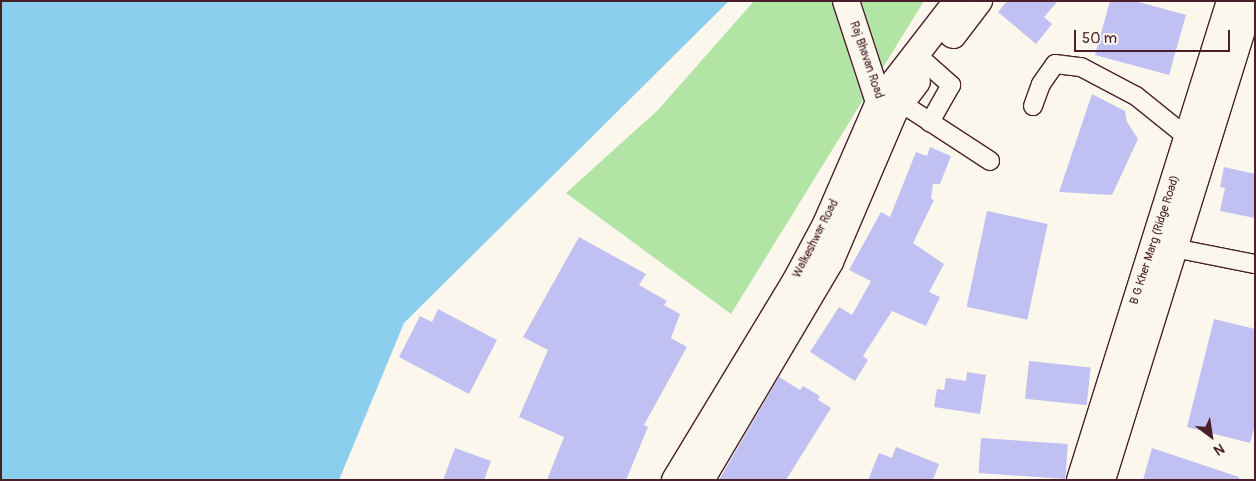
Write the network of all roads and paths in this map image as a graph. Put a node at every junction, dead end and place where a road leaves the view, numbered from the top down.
1 (846, 1) edge
2 (957, 1) edge
3 (979, 1) edge
4 (1230, 1) edge
5 (1251, 1) edge
6 (922, 60) junction
7 (890, 102) junction
8 (1033, 106) dead end
9 (930, 122) junction
10 (1188, 137) junction
11 (990, 161) dead end
12 (1164, 246) junction
13 (1255, 264) edge
14 (675, 480) edge
15 (701, 480) edge
16 (1080, 480) edge
17 (1102, 480) edge

1 - 7 street, Raj Bhavan Road
2 - 6 street, Walkeshwar Road
3 - 6 street, Walkeshwar Road
4 - 10 street, B G Kher Marg (Ridge Road)
5 - 12 street, B G Kher Marg (Ridge Road)
6 - 7 street, Walkeshwar Road
6 - 9 street
7 - 9 street
7 - 14 street, Walkeshwar Road
7 - 15 street, Walkeshwar Road
8 - 10 street
9 - 11 street
10 - 12 street, B G Kher Marg (Ridge Road)
12 - 13 street
12 - 16 street, B G Kher Marg (Ridge Road)
12 - 17 street, B G Kher Marg (Ridge Road)

